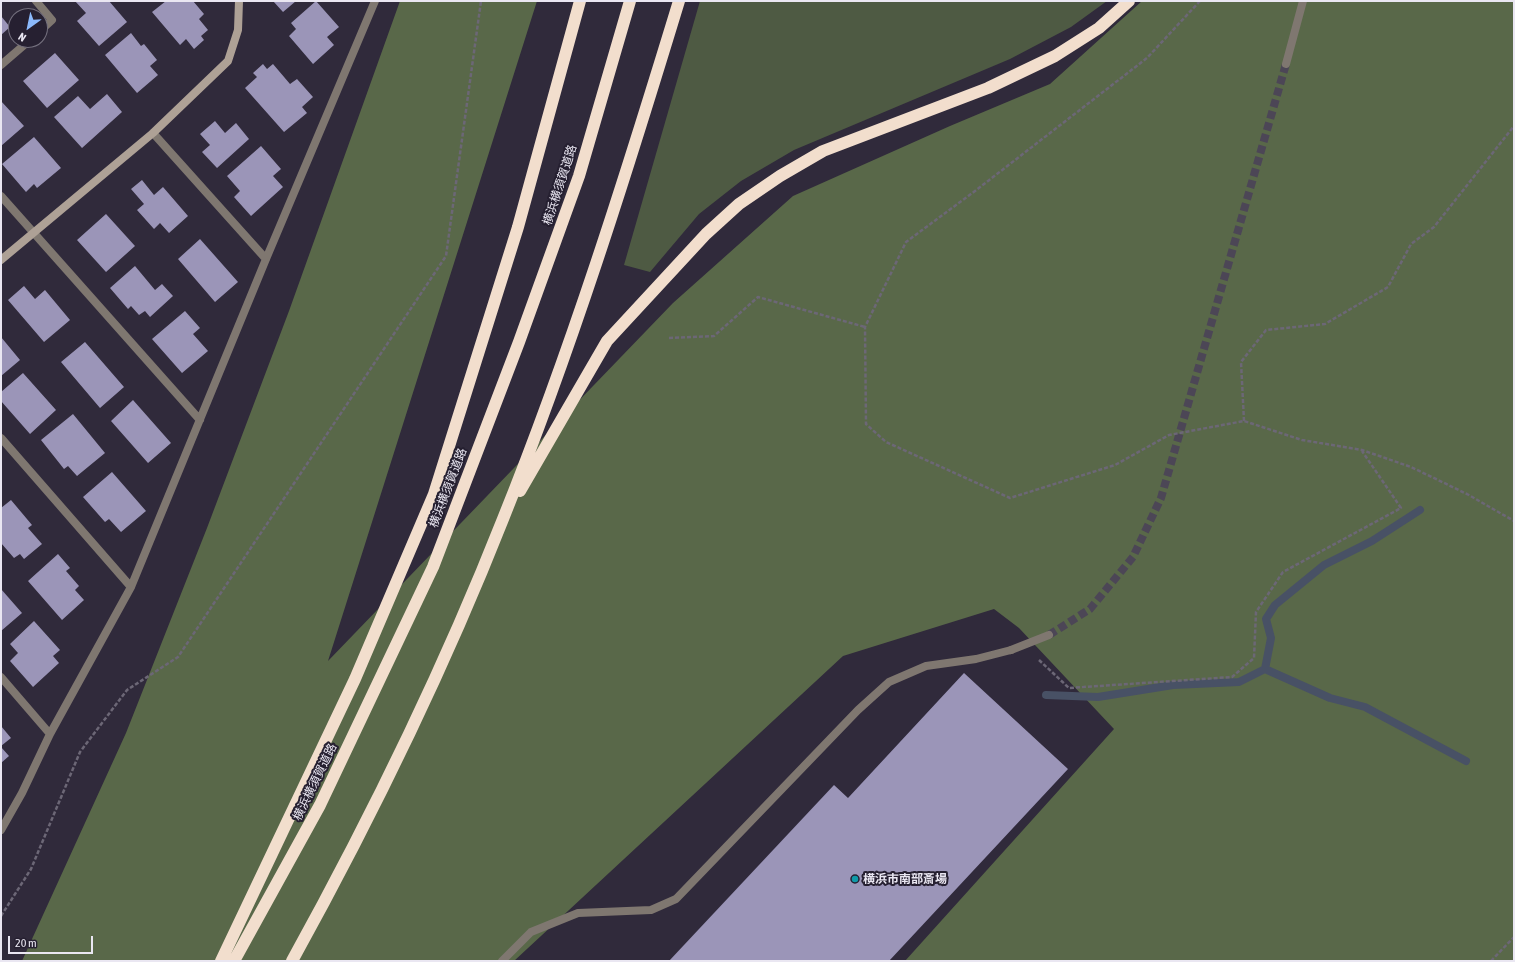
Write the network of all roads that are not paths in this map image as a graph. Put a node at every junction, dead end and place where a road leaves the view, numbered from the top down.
1 (239, 1) edge
2 (375, 1) edge
3 (580, 1) edge
4 (630, 1) edge
5 (679, 1) edge
6 (1129, 1) edge
7 (1303, 1) edge
8 (48, 15) edge
9 (48, 24) edge
10 (21, 48) edge
11 (1286, 64) tunnel mouth
12 (1, 65) edge
13 (153, 133) junction
14 (1, 196) edge
15 (32, 232) junction
16 (266, 259) junction
17 (1, 260) edge
18 (200, 420) junction
19 (1, 438) edge
20 (503, 519) junction
21 (131, 587) junction
22 (1049, 635) tunnel mouth
23 (1, 677) edge
24 (50, 734) junction
25 (1, 830) edge
26 (221, 961) edge
27 (234, 961) edge
28 (292, 961) edge
29 (502, 961) edge

1 - 13 street
2 - 16 street
3 - 26 highway
4 - 27 highway, 横浜横須賀道路
5 - 20 highway
6 - 20 highway
7 - 11 street
8 - 9 street
10 - 12 street
13 - 15 street
13 - 16 street
14 - 15 street
15 - 17 street
15 - 18 street
16 - 18 street
18 - 21 street
19 - 21 street
20 - 28 highway
21 - 24 street
22 - 29 street
23 - 24 street
24 - 25 street

